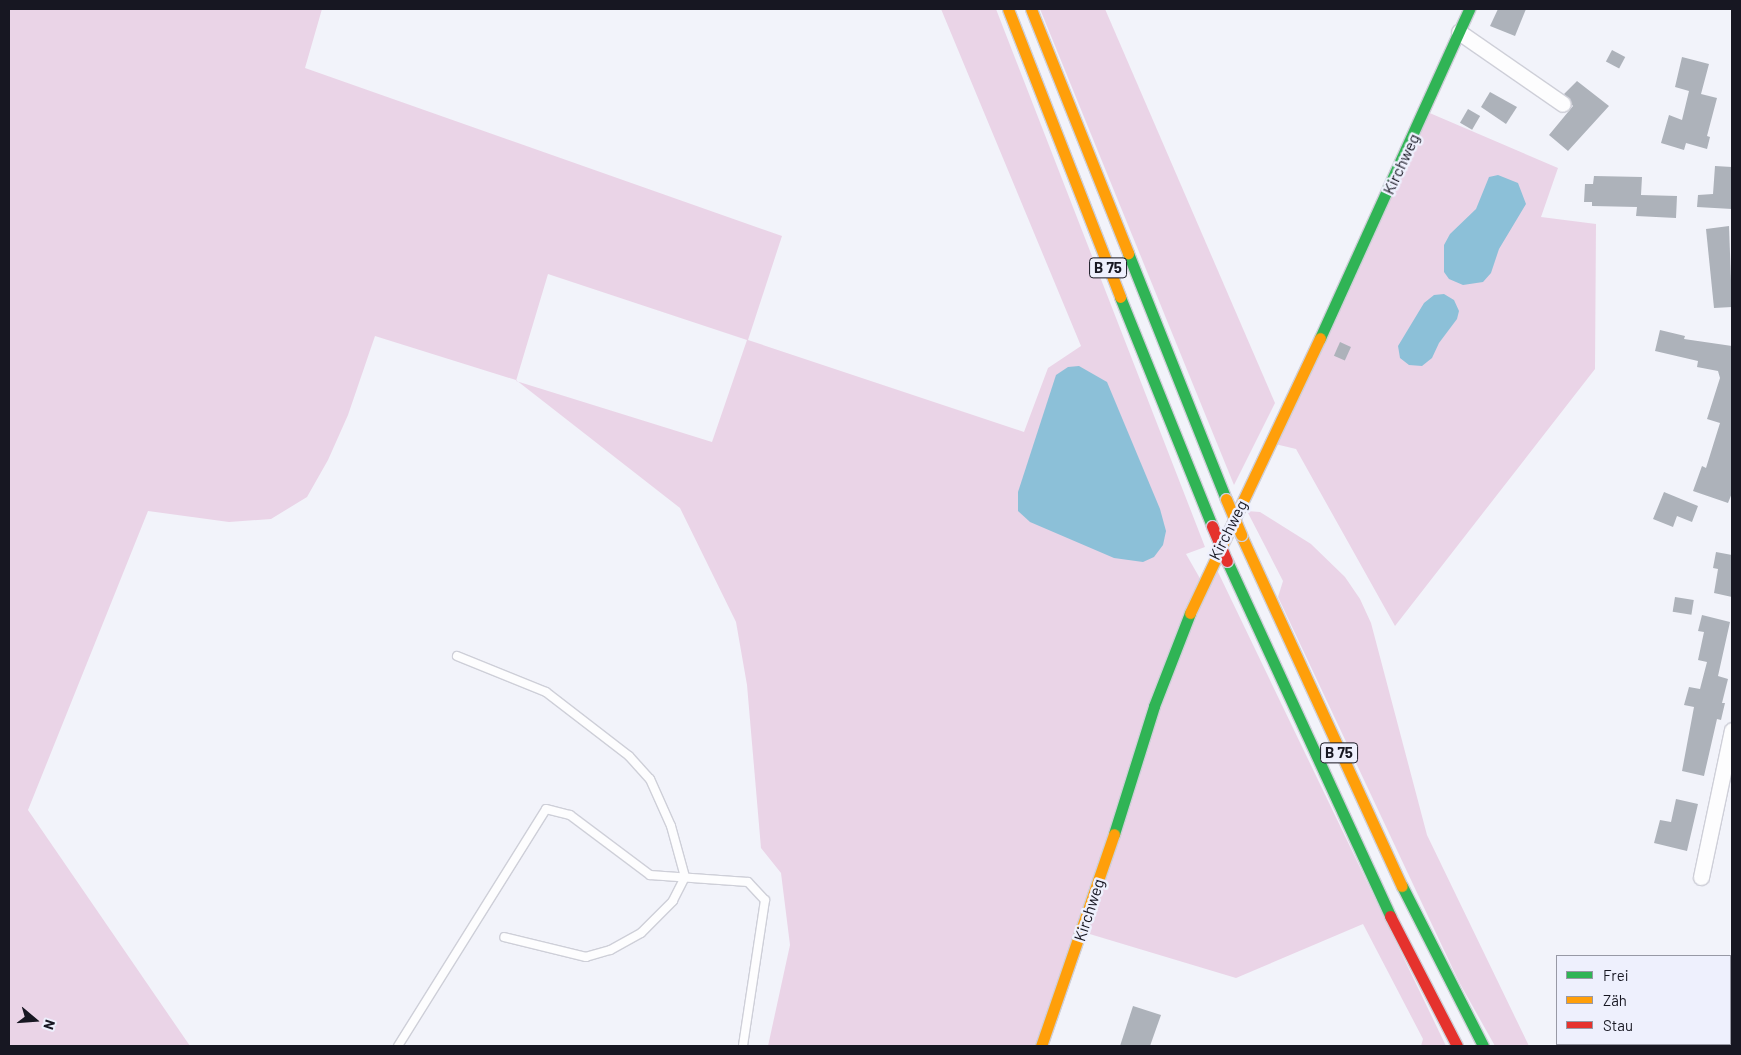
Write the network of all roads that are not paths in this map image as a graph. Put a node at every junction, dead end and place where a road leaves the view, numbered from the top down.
1 (1008, 9) edge
2 (1031, 9) edge
3 (1469, 9) edge
4 (1459, 32) junction
5 (1563, 104) dead end
6 (457, 656) dead end
7 (1732, 730) edge
8 (685, 877) junction
9 (1701, 877) dead end
10 (504, 937) dead end
11 (398, 1046) edge
12 (743, 1046) edge
13 (1042, 1046) edge
14 (1457, 1046) edge
15 (1483, 1046) edge

1 - 14 main road, B 75, bridge
2 - 15 main road, B 75, bridge
3 - 4 main road, Kirchweg
4 - 5 street
4 - 13 main road, Kirchweg
6 - 8 lane
7 - 9 street
8 - 10 lane
8 - 11 lane
8 - 12 lane

